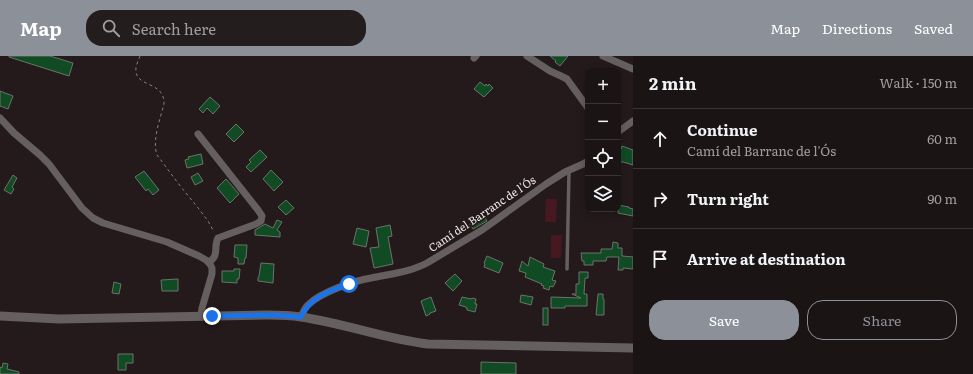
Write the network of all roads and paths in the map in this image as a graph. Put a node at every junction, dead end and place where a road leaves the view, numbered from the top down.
1 (140, 56) edge
2 (527, 56) edge
3 (603, 56) edge
4 (633, 69) edge
5 (585, 104) edge
6 (0, 118) edge
7 (633, 121) edge
8 (621, 130) edge
9 (198, 134) dead end
10 (585, 163) edge
11 (569, 170) junction
12 (217, 240) junction
13 (209, 262) junction
14 (567, 269) dead end
15 (0, 316) edge
16 (201, 317) junction
17 (301, 317) junction
18 (633, 348) edge

1 - 12 path
2 - 5 street
3 - 4 street
6 - 13 street
7 - 8 street
9 - 12 street
10 - 11 street, Camí del Barranc de l'Ós
11 - 14 lane
11 - 17 street, Camí del Barranc de l'Ós
12 - 13 street
13 - 16 street
15 - 16 street
16 - 17 street
17 - 18 street

